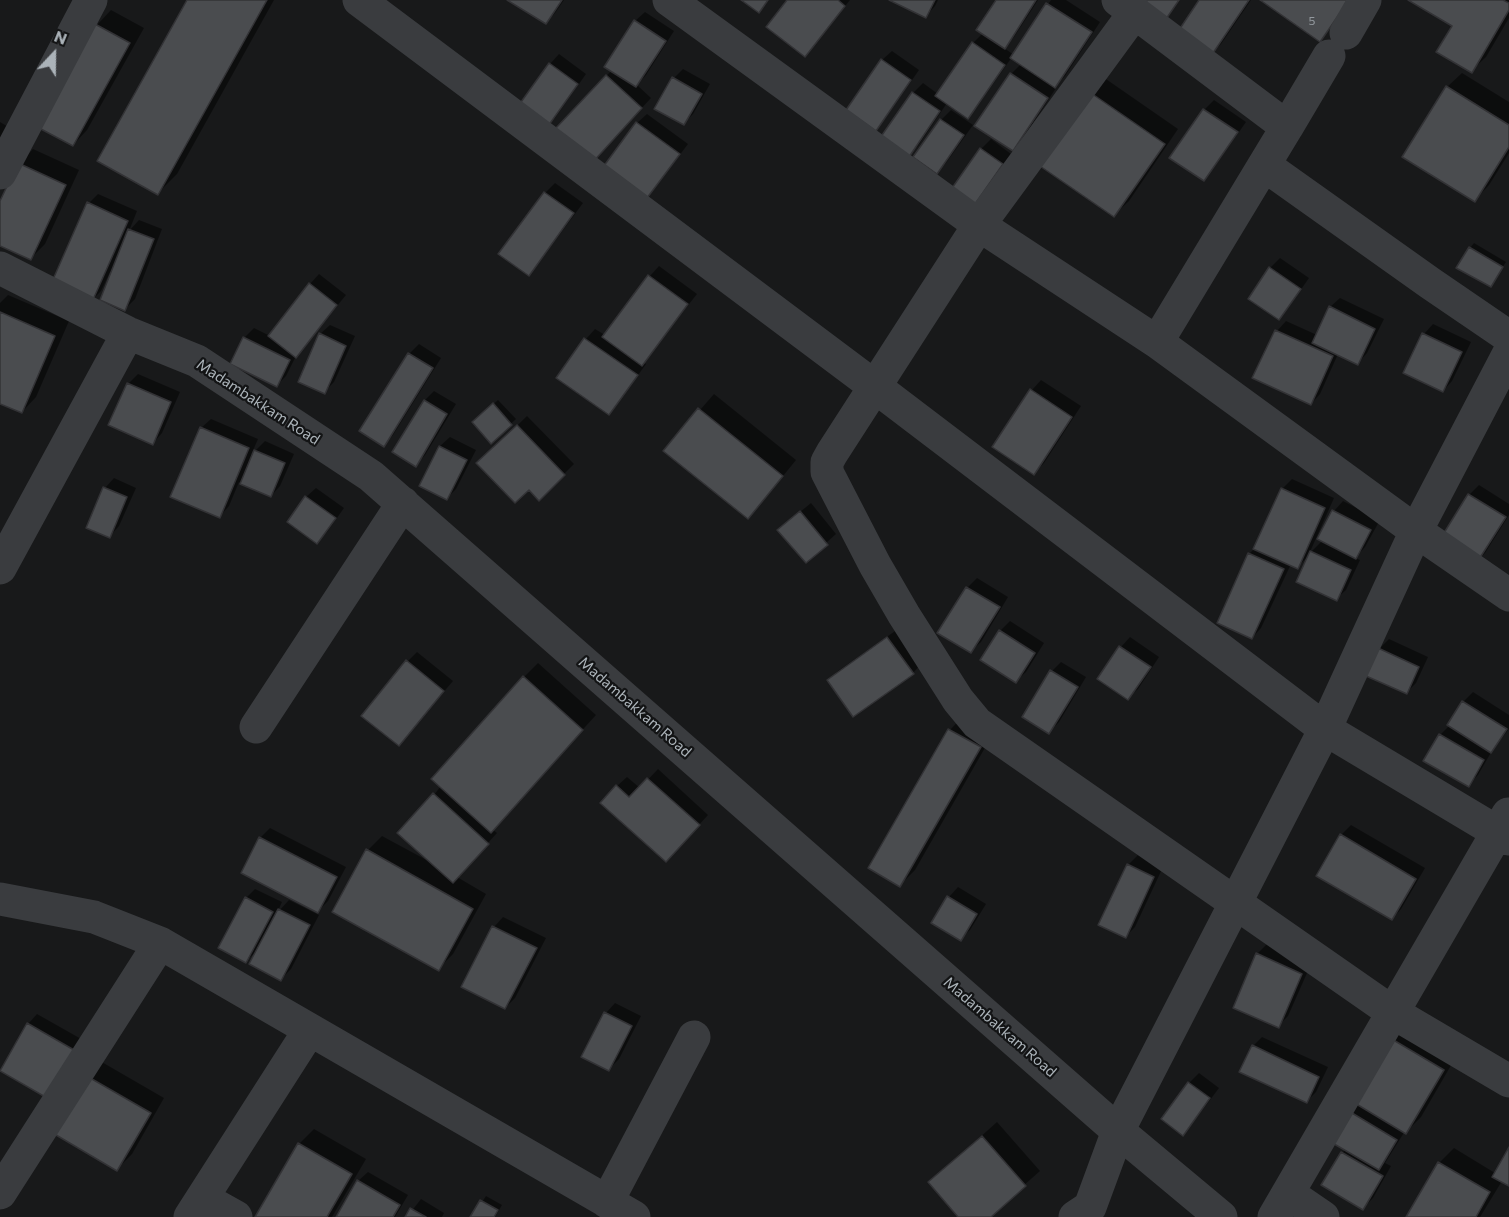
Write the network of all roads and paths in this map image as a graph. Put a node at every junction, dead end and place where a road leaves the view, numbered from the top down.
1 (91, 0) edge
2 (359, 0) edge
3 (669, 0) edge
4 (1365, 0) edge
5 (1126, 6) edge
6 (1287, 127) junction
7 (1264, 165) junction
8 (0, 173) edge
9 (979, 225) junction
10 (0, 267) edge
11 (128, 333) junction
12 (1509, 337) edge
13 (1157, 342) junction
14 (1509, 354) edge
15 (874, 386) junction
16 (403, 503) junction
17 (1416, 531) junction
18 (0, 568) edge
19 (1509, 595) edge
20 (256, 727) dead end
21 (1325, 729) junction
22 (1506, 828) edge
23 (0, 899) edge
24 (1235, 902) junction
25 (160, 943) junction
26 (1392, 1012) junction
27 (309, 1031) junction
28 (694, 1036) dead end
29 (1509, 1081) edge
30 (1118, 1131) junction
31 (0, 1193) edge
32 (1281, 1205) edge
33 (196, 1207) edge
34 (620, 1209) edge
35 (1087, 1214) edge
36 (236, 1217) edge
37 (1221, 1217) edge
38 (1323, 1217) edge

1 - 8 street
2 - 15 street
3 - 9 street
4 - 6 street
5 - 6 street
5 - 9 street
6 - 7 street
7 - 12 street
7 - 13 street
9 - 13 street
9 - 15 street
10 - 11 street, Madambakkam Road
11 - 16 street, Madambakkam Road
11 - 18 street
13 - 17 street
14 - 17 street
15 - 21 street
15 - 24 street
16 - 20 street
16 - 30 street, Madambakkam Road
17 - 19 street
17 - 21 street
21 - 22 street
21 - 24 street
22 - 26 street
23 - 25 street
24 - 26 street
24 - 30 street
25 - 27 street
25 - 31 street
26 - 29 street
26 - 32 street
27 - 33 street
27 - 34 street
28 - 34 street
30 - 35 street
30 - 37 street, Madambakkam Road
32 - 38 street
33 - 36 street

